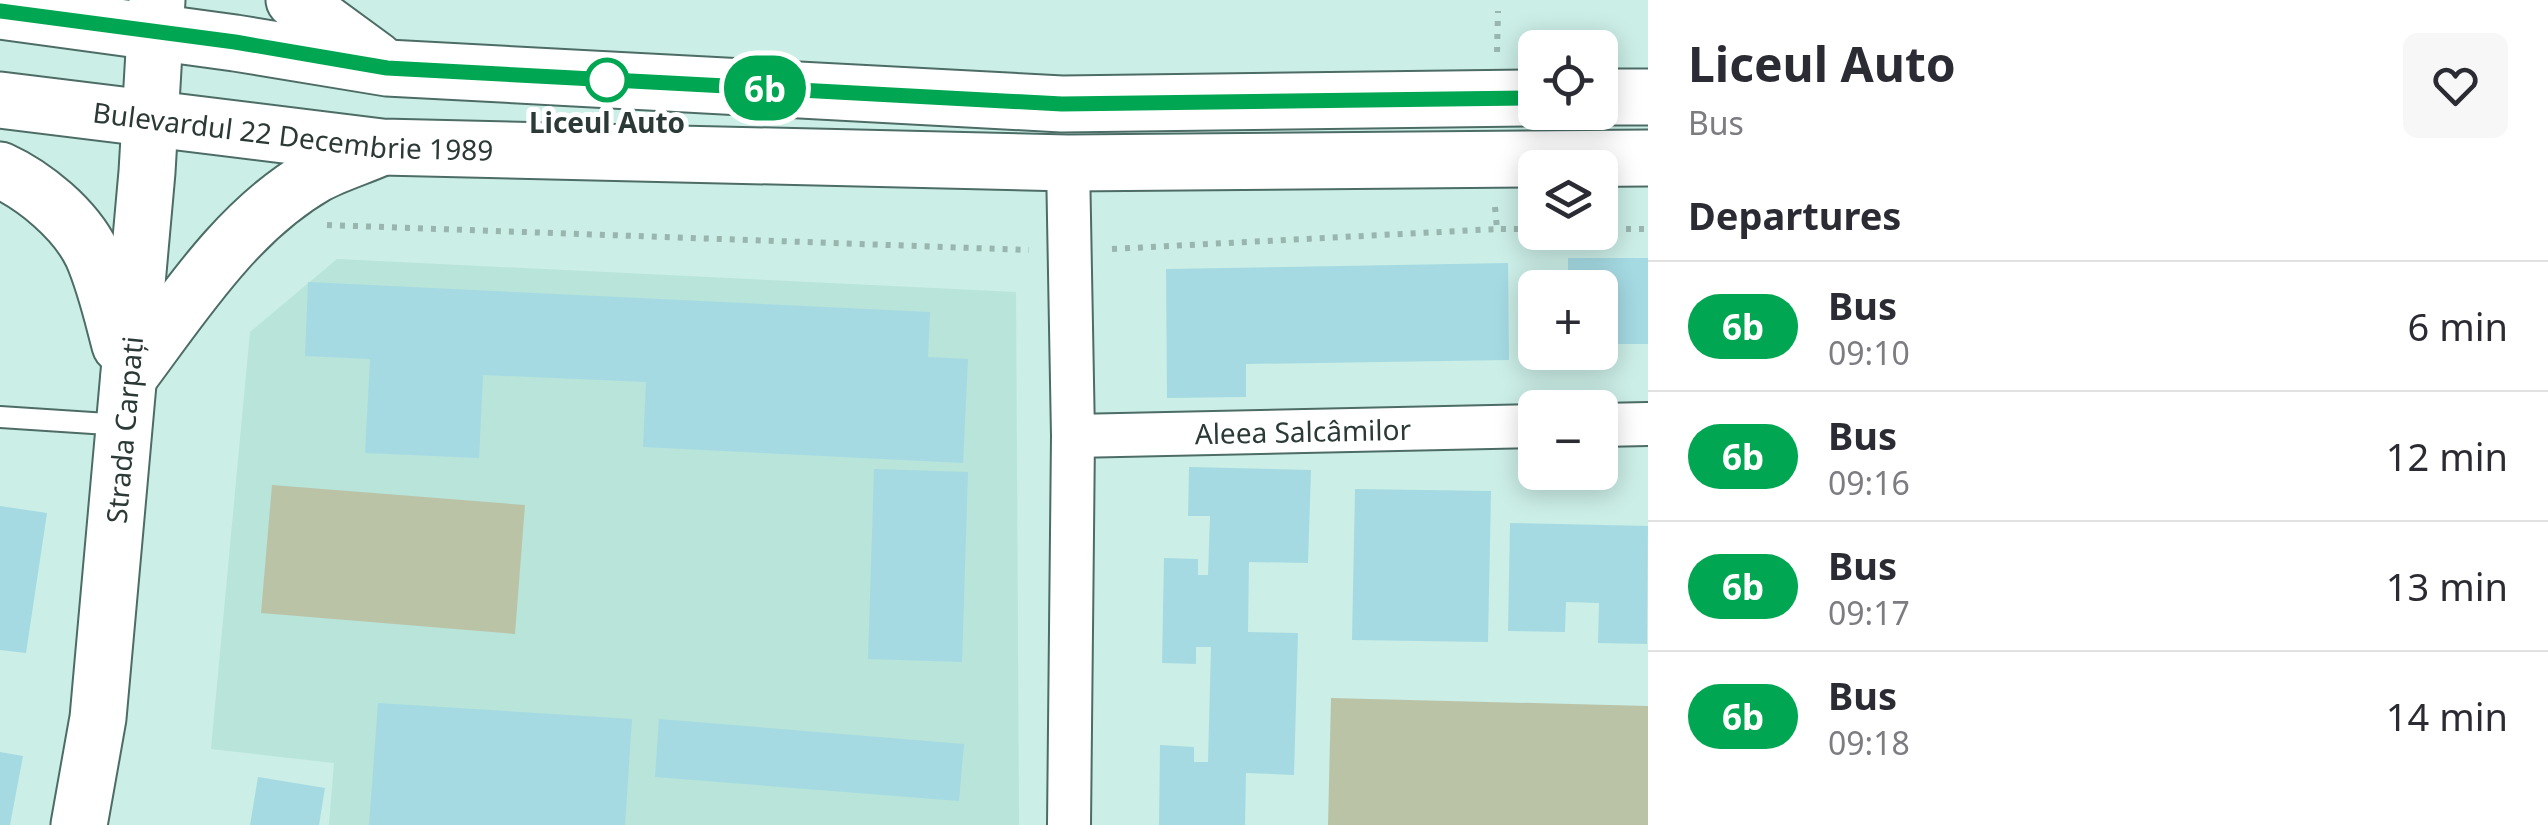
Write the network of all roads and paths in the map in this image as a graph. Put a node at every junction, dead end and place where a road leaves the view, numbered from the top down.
1 (294, 0) edge
2 (0, 11) edge
3 (156, 17) edge
4 (387, 68) junction
5 (1648, 97) edge
6 (1518, 98) edge
7 (1618, 98) edge
8 (0, 100) edge
9 (150, 119) junction
10 (382, 147) junction
11 (1648, 158) edge
12 (1068, 162) junction
13 (0, 170) edge
14 (1495, 197) dead end
15 (316, 228) dead end
16 (1497, 229) junction
17 (1518, 229) edge
18 (1618, 229) edge
19 (1648, 229) edge
20 (1069, 251) junction
21 (127, 401) junction
22 (0, 417) edge
23 (1648, 424) edge
24 (1618, 425) edge
25 (1518, 426) edge
26 (1072, 436) junction
27 (80, 825) edge
28 (1069, 825) edge

1 - 4 main road
2 - 3 main road
3 - 4 main road
3 - 9 main road, Strada Carpați
4 - 6 main road
5 - 7 main road
8 - 9 main road, Bulevardul 22 Decembrie 1989
9 - 10 main road, Bulevardul 22 Decembrie 1989
9 - 21 main road, Strada Carpați
10 - 12 main road, Bulevardul 22 Decembrie 1989
10 - 21 main road
11 - 12 main road, Bulevardul 22 Decembrie 1989
12 - 20 street
13 - 21 main road
14 - 16 path
15 - 20 path
16 - 17 path
16 - 20 path
18 - 19 path
20 - 26 street
21 - 22 lane
21 - 27 main road, Strada Carpați
23 - 24 street
25 - 26 street, Aleea Salcâmilor
26 - 28 street

